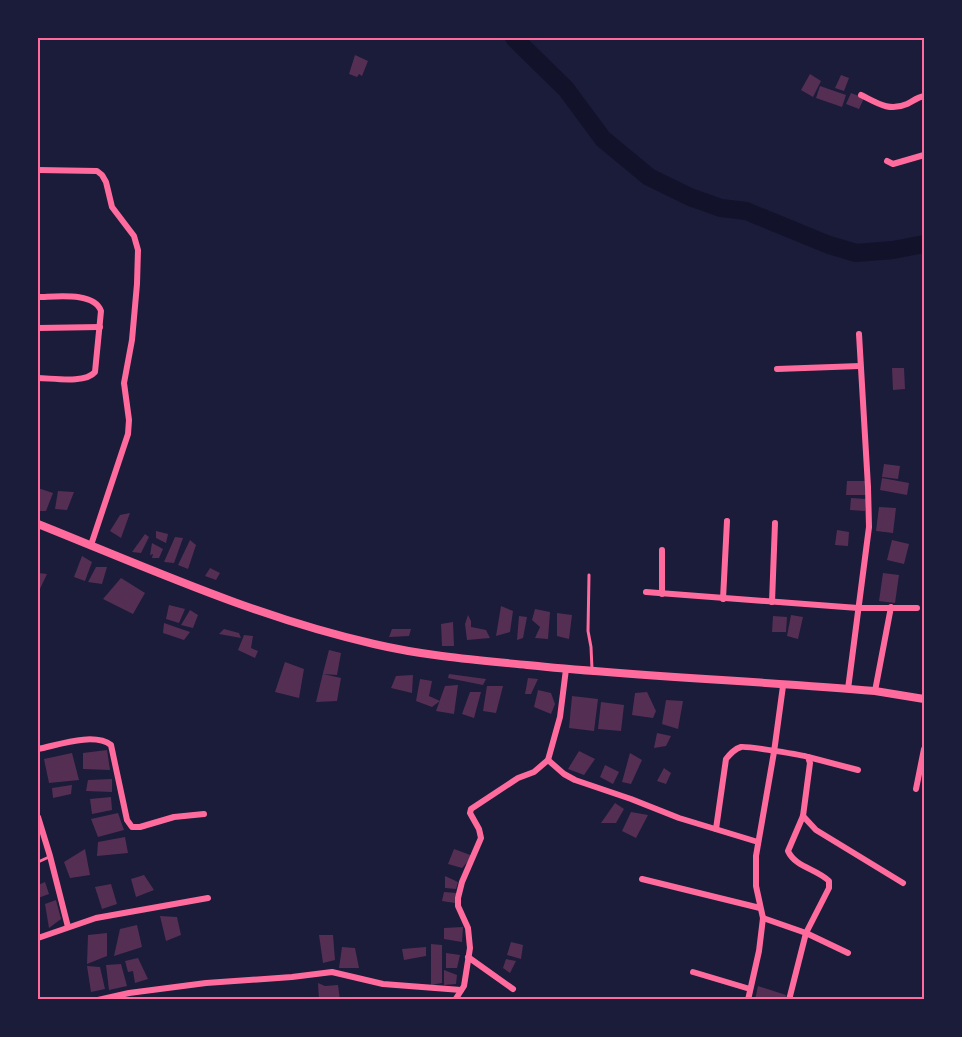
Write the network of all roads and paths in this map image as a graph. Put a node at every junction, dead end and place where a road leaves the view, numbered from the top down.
1 (861, 95) dead end
2 (924, 96) edge
3 (924, 155) edge
4 (887, 161) dead end
5 (38, 170) edge
6 (38, 297) edge
7 (38, 327) edge
8 (100, 327) junction
9 (859, 334) dead end
10 (860, 366) junction
11 (777, 369) dead end
12 (38, 378) edge
13 (728, 520) dead end
14 (775, 523) dead end
15 (38, 524) edge
16 (91, 545) junction
17 (662, 550) dead end
18 (589, 575) dead end
19 (646, 592) dead end
20 (662, 594) junction
21 (723, 599) junction
22 (772, 602) junction
23 (891, 607) junction
24 (858, 608) junction
25 (917, 608) dead end
26 (566, 669) junction
27 (592, 671) junction
28 (783, 686) junction
29 (848, 689) junction
30 (875, 692) junction
31 (924, 699) edge
32 (38, 748) edge
33 (924, 749) edge
34 (774, 752) junction
35 (808, 757) junction
36 (548, 760) junction
37 (858, 770) dead end
38 (916, 789) dead end
39 (204, 814) dead end
40 (803, 816) junction
41 (38, 817) edge
42 (716, 829) junction
43 (758, 842) junction
44 (50, 856) junction
45 (38, 862) edge
46 (642, 879) dead end
47 (903, 883) dead end
48 (208, 898) dead end
49 (760, 908) junction
50 (763, 918) junction
51 (68, 927) junction
52 (806, 933) junction
53 (38, 938) edge
54 (848, 953) dead end
55 (468, 957) junction
56 (693, 972) dead end
57 (513, 989) dead end
58 (750, 989) junction
59 (461, 990) junction
60 (130, 996) edge
61 (98, 999) edge
62 (455, 999) edge
63 (748, 999) edge
64 (789, 999) edge

1 - 2 street
3 - 4 street
5 - 16 street
6 - 8 street
7 - 8 street
8 - 12 street
9 - 10 street
10 - 11 street
10 - 24 street
13 - 21 street
14 - 22 street
15 - 16 street
16 - 26 street
17 - 20 street
18 - 27 lane
19 - 20 street
20 - 21 street
21 - 22 street
22 - 24 street
23 - 24 street
23 - 25 street
23 - 30 street
24 - 29 street
26 - 27 street
26 - 36 street
27 - 28 street
28 - 29 street
28 - 34 street
29 - 30 street
30 - 31 street
32 - 39 street
33 - 38 street
34 - 35 street
34 - 42 street
34 - 43 street
35 - 37 street
35 - 40 street
36 - 42 street
36 - 55 street
40 - 47 street
40 - 52 street
41 - 44 street
42 - 43 street
43 - 49 street
44 - 45 lane
44 - 51 street
46 - 49 street
48 - 51 street
49 - 50 street
50 - 52 street
50 - 58 street
51 - 53 street
52 - 54 street
52 - 64 street
55 - 57 street
55 - 59 street
56 - 58 street
58 - 63 street
59 - 60 street
59 - 62 street
60 - 61 street

